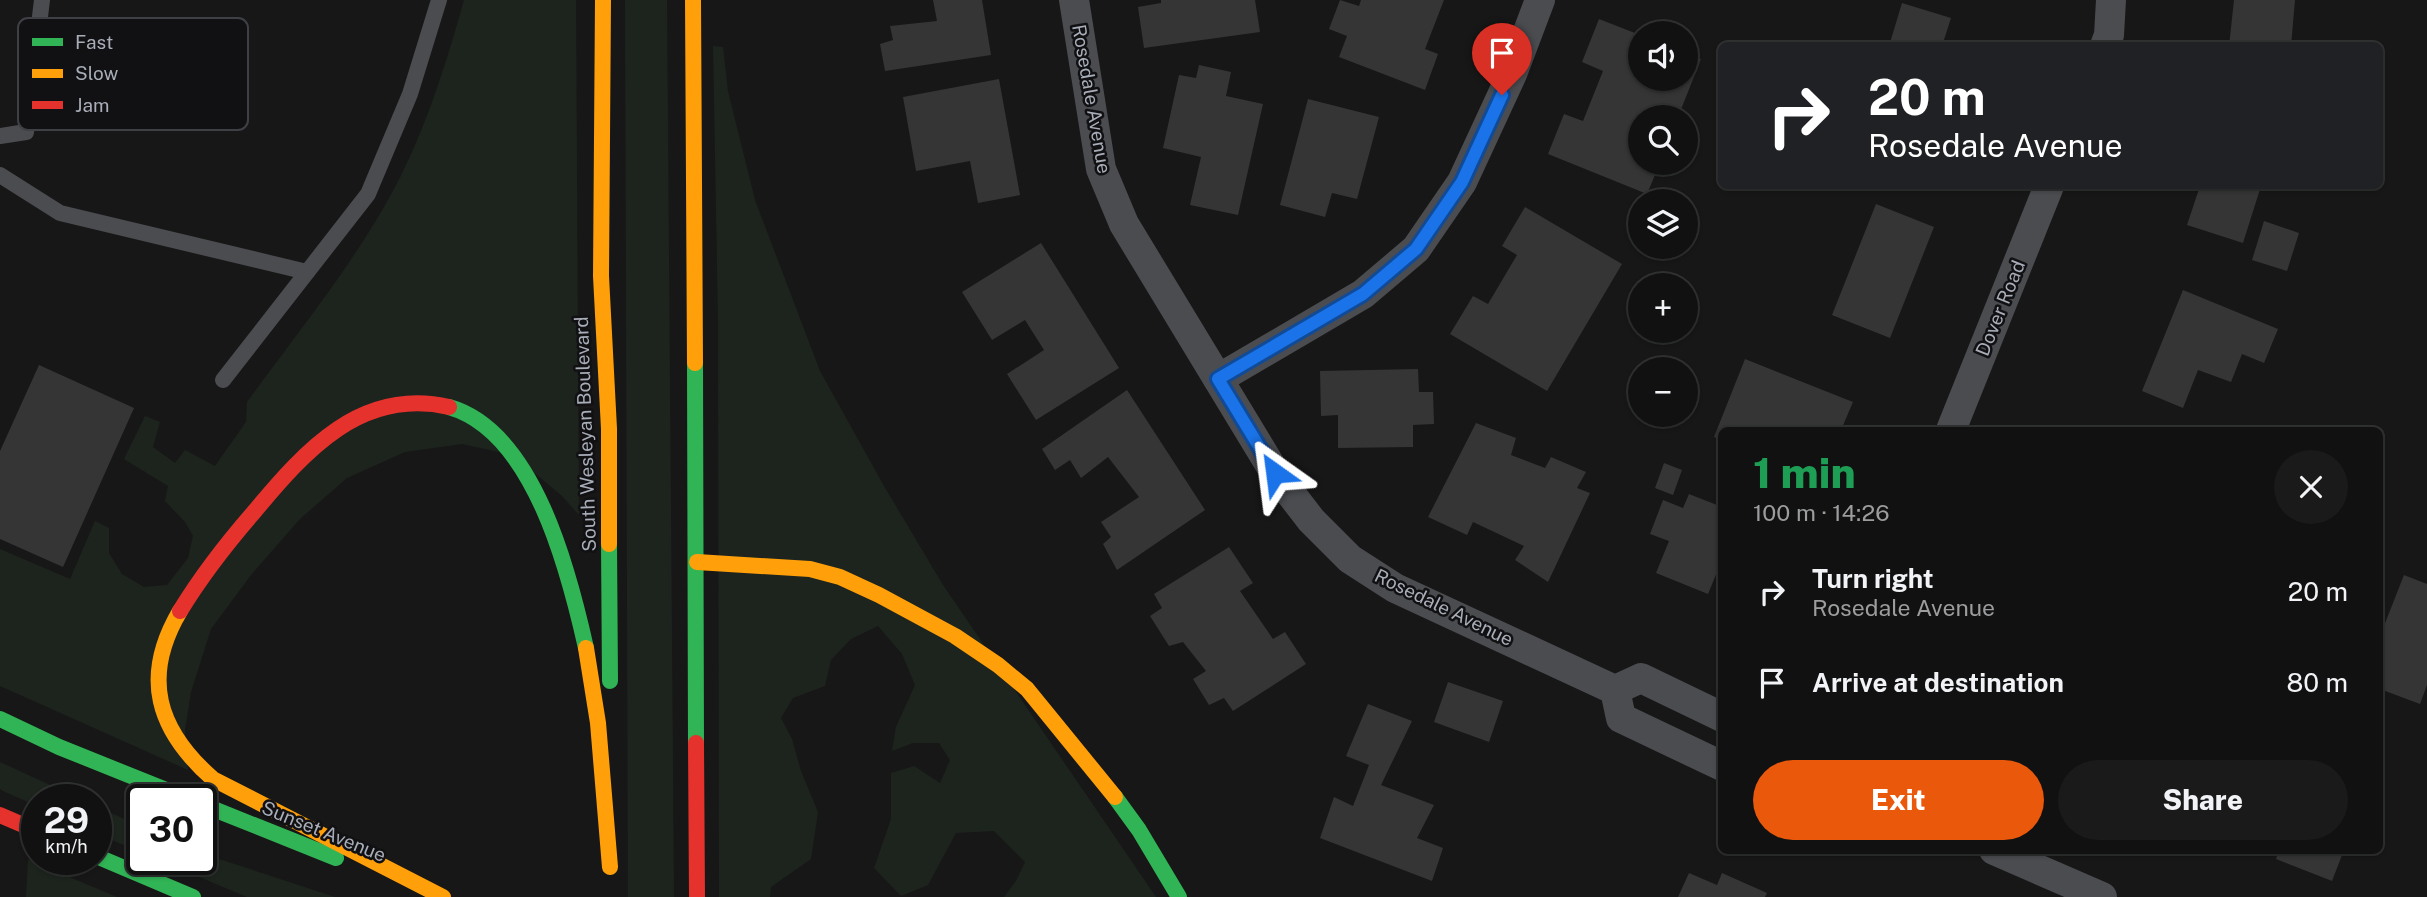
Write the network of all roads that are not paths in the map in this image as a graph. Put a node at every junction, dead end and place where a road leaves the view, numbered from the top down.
1 (42, 0) edge
2 (439, 0) edge
3 (603, 0) edge
4 (694, 0) edge
5 (1074, 0) edge
6 (1540, 0) edge
7 (2111, 0) edge
8 (40, 18) edge
9 (2106, 42) edge
10 (26, 130) edge
11 (0, 136) edge
12 (0, 174) edge
13 (2048, 189) edge
14 (307, 272) junction
15 (1218, 379) junction
16 (223, 380) dead end
17 (1952, 427) edge
18 (697, 562) junction
19 (1615, 690) junction
20 (1718, 715) edge
21 (0, 719) edge
22 (1718, 764) edge
23 (151, 784) edge
24 (217, 810) edge
25 (0, 815) edge
26 (21, 824) edge
27 (1139, 830) junction
28 (2002, 854) edge
29 (112, 863) edge
30 (610, 867) junction
31 (610, 887) dead end
32 (193, 897) edge
33 (432, 897) edge
34 (443, 897) edge
35 (697, 897) edge
36 (1179, 897) edge
37 (1187, 897) edge
38 (2102, 897) edge

1 - 8 lane
2 - 14 lane
3 - 30 main road, South Wesleyan Boulevard
4 - 18 main road
5 - 15 street, Rosedale Avenue
6 - 15 street
7 - 9 street
10 - 11 lane
12 - 14 lane
13 - 17 street, Dover Road
14 - 16 lane
15 - 19 street, Rosedale Avenue
18 - 27 main road
18 - 35 main road
19 - 20 street
19 - 22 street
21 - 23 main road
24 - 33 main road, Sunset Avenue
25 - 26 main road
27 - 36 main road
27 - 37 main road
28 - 38 street
29 - 32 main road
30 - 31 main road
30 - 34 main road

